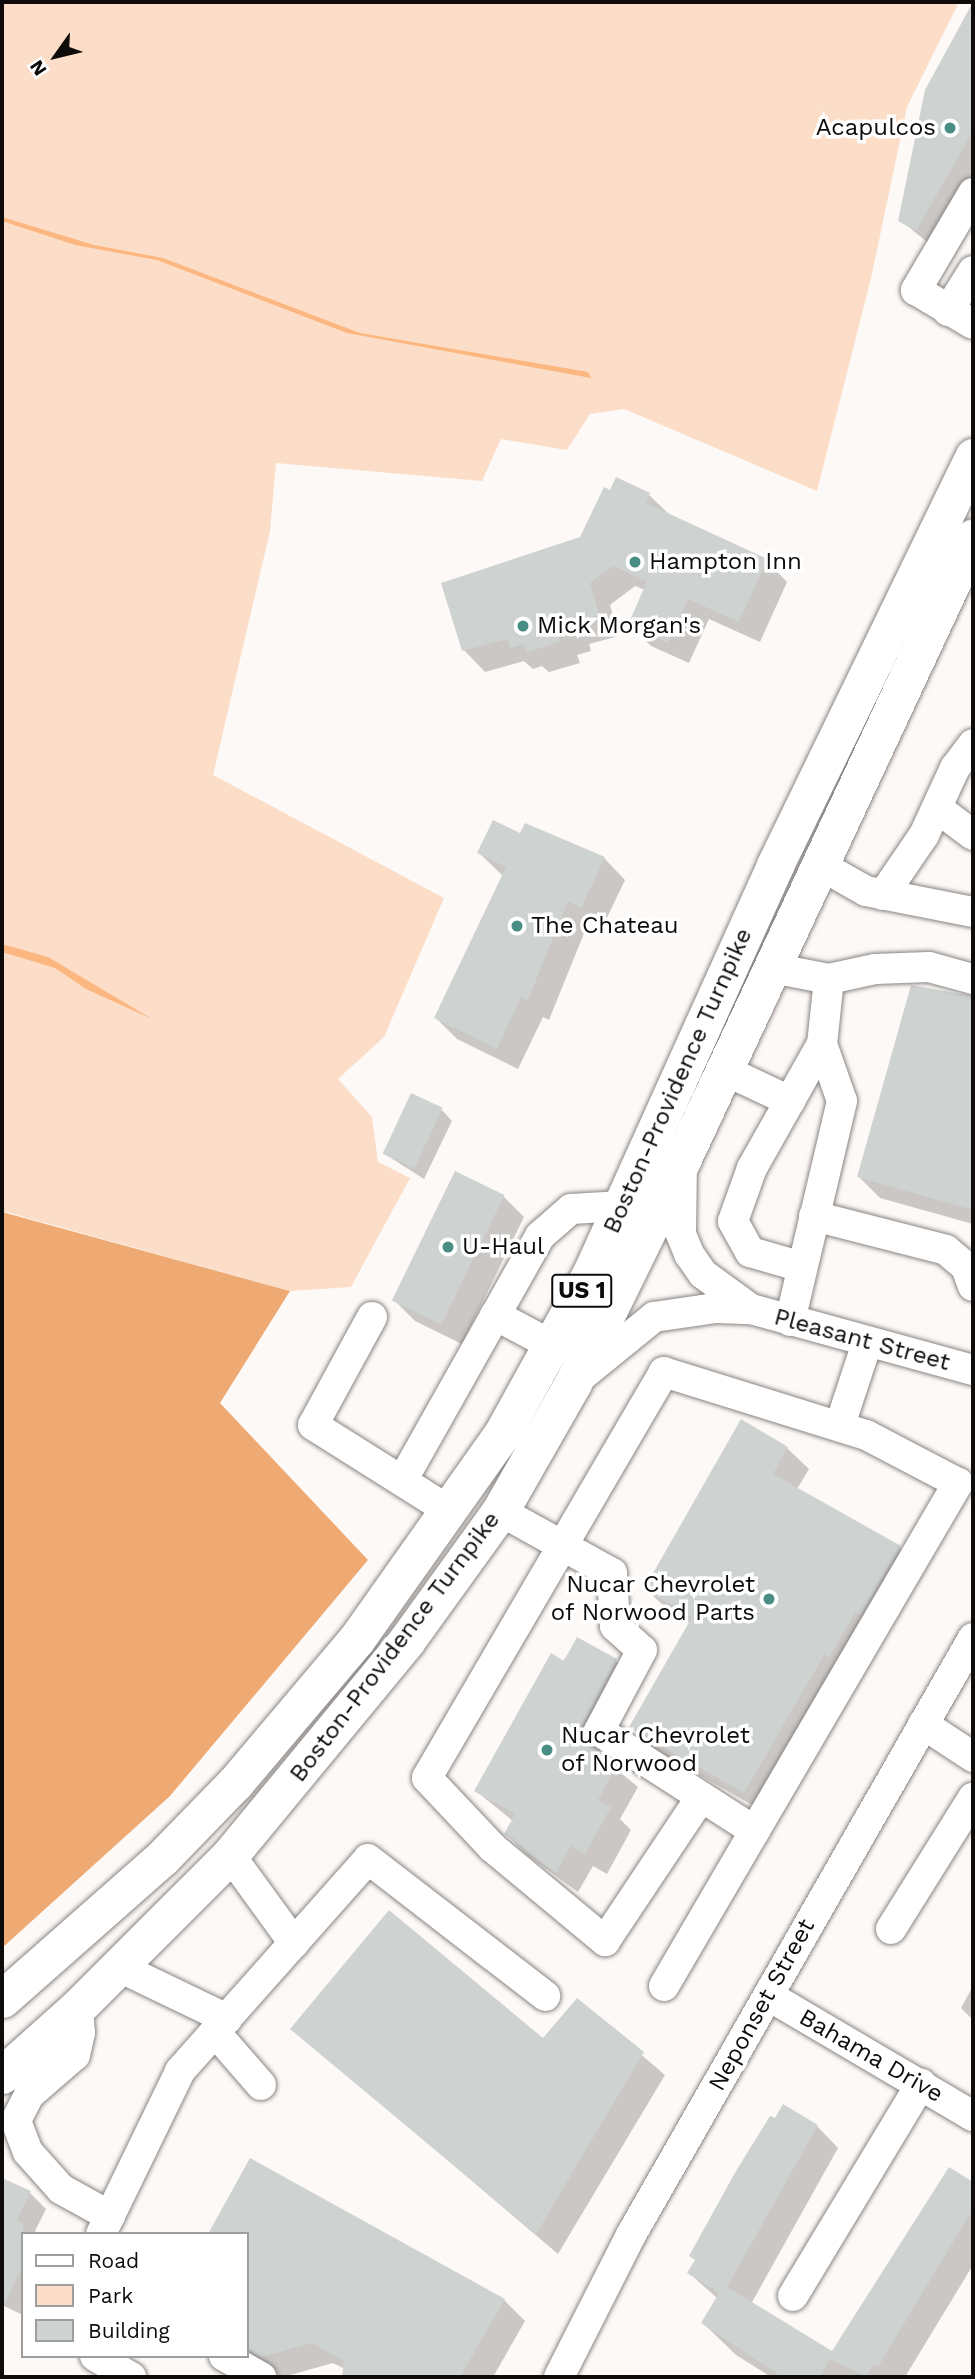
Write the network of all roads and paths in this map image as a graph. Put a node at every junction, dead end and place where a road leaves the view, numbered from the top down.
1 (973, 193) edge
2 (973, 271) edge
3 (966, 324) edge
4 (973, 457) edge
5 (970, 551) edge
6 (973, 744) edge
7 (937, 808) junction
8 (973, 835) edge
9 (820, 865) junction
10 (883, 895) junction
11 (973, 912) edge
12 (772, 968) junction
13 (829, 979) junction
14 (973, 979) edge
15 (822, 1044) junction
16 (724, 1070) junction
17 (790, 1101) junction
18 (682, 1158) junction
19 (622, 1206) junction
20 (814, 1216) junction
21 (802, 1267) junction
22 (973, 1286) edge
23 (751, 1310) junction
24 (495, 1315) junction
25 (372, 1317) dead end
26 (790, 1321) junction
27 (867, 1343) junction
28 (553, 1346) junction
29 (973, 1370) edge
30 (573, 1383) junction
31 (840, 1425) junction
32 (402, 1480) junction
33 (448, 1510) junction
34 (500, 1511) junction
35 (565, 1547) junction
36 (973, 1638) edge
37 (923, 1724) junction
38 (973, 1757) edge
39 (701, 1797) junction
40 (973, 1798) edge
41 (755, 1831) junction
42 (230, 1855) junction
43 (891, 1929) dead end
44 (294, 1943) junction
45 (119, 1967) junction
46 (664, 1986) dead end
47 (545, 1996) dead end
48 (769, 1996) junction
49 (2, 1999) edge
50 (78, 2007) junction
51 (221, 2025) junction
52 (2, 2075) edge
53 (920, 2084) junction
54 (261, 2085) dead end
55 (973, 2116) edge
56 (106, 2225) edge
57 (793, 2296) dead end
58 (98, 2358) edge
59 (228, 2358) edge
60 (131, 2377) edge
61 (261, 2377) edge
62 (559, 2377) edge

1 - 3 street
2 - 3 street
4 - 19 main road, Boston-Providence Turnpike / US 1
5 - 9 main road, Boston-Providence Turnpike / US 1
6 - 7 street
7 - 8 street
7 - 10 street
9 - 10 street
9 - 12 main road, Boston-Providence Turnpike / US 1
10 - 11 street
12 - 13 street
12 - 16 main road, Boston-Providence Turnpike / US 1
13 - 14 street
13 - 15 street
15 - 17 street
15 - 20 street
16 - 17 street
16 - 18 main road, Boston-Providence Turnpike / US 1
17 - 21 street
18 - 23 street, Pleasant Street
18 - 30 main road, Boston-Providence Turnpike / US 1
19 - 24 street
19 - 28 main road, Boston-Providence Turnpike / US 1
20 - 21 street
20 - 22 street
21 - 26 street
23 - 26 street, Pleasant Street
23 - 30 street, Pleasant Street
24 - 28 street
24 - 32 street
25 - 32 street
26 - 27 street, Pleasant Street
27 - 29 street, Pleasant Street
27 - 31 street
28 - 33 main road, Boston-Providence Turnpike / US 1
30 - 34 main road, Boston-Providence Turnpike / US 1
31 - 35 street
31 - 41 street
32 - 33 street
33 - 49 main road, Boston-Providence Turnpike / US 1
34 - 35 street
34 - 42 main road, Boston-Providence Turnpike / US 1
35 - 39 street
35 - 39 street
36 - 37 street, Neponset Street
37 - 38 street
37 - 48 street, Neponset Street
39 - 41 street
40 - 43 street
41 - 46 street
42 - 44 street
42 - 45 main road, Boston-Providence Turnpike / US 1
44 - 47 street
44 - 51 street
45 - 50 main road, Boston-Providence Turnpike / US 1
45 - 51 street
48 - 53 street, Bahama Drive
48 - 62 street, Neponset Street
50 - 52 main road, Boston-Providence Turnpike / US 1
50 - 56 street
51 - 54 street
51 - 56 street
53 - 55 street, Bahama Drive
53 - 57 street
58 - 60 street
59 - 61 street

